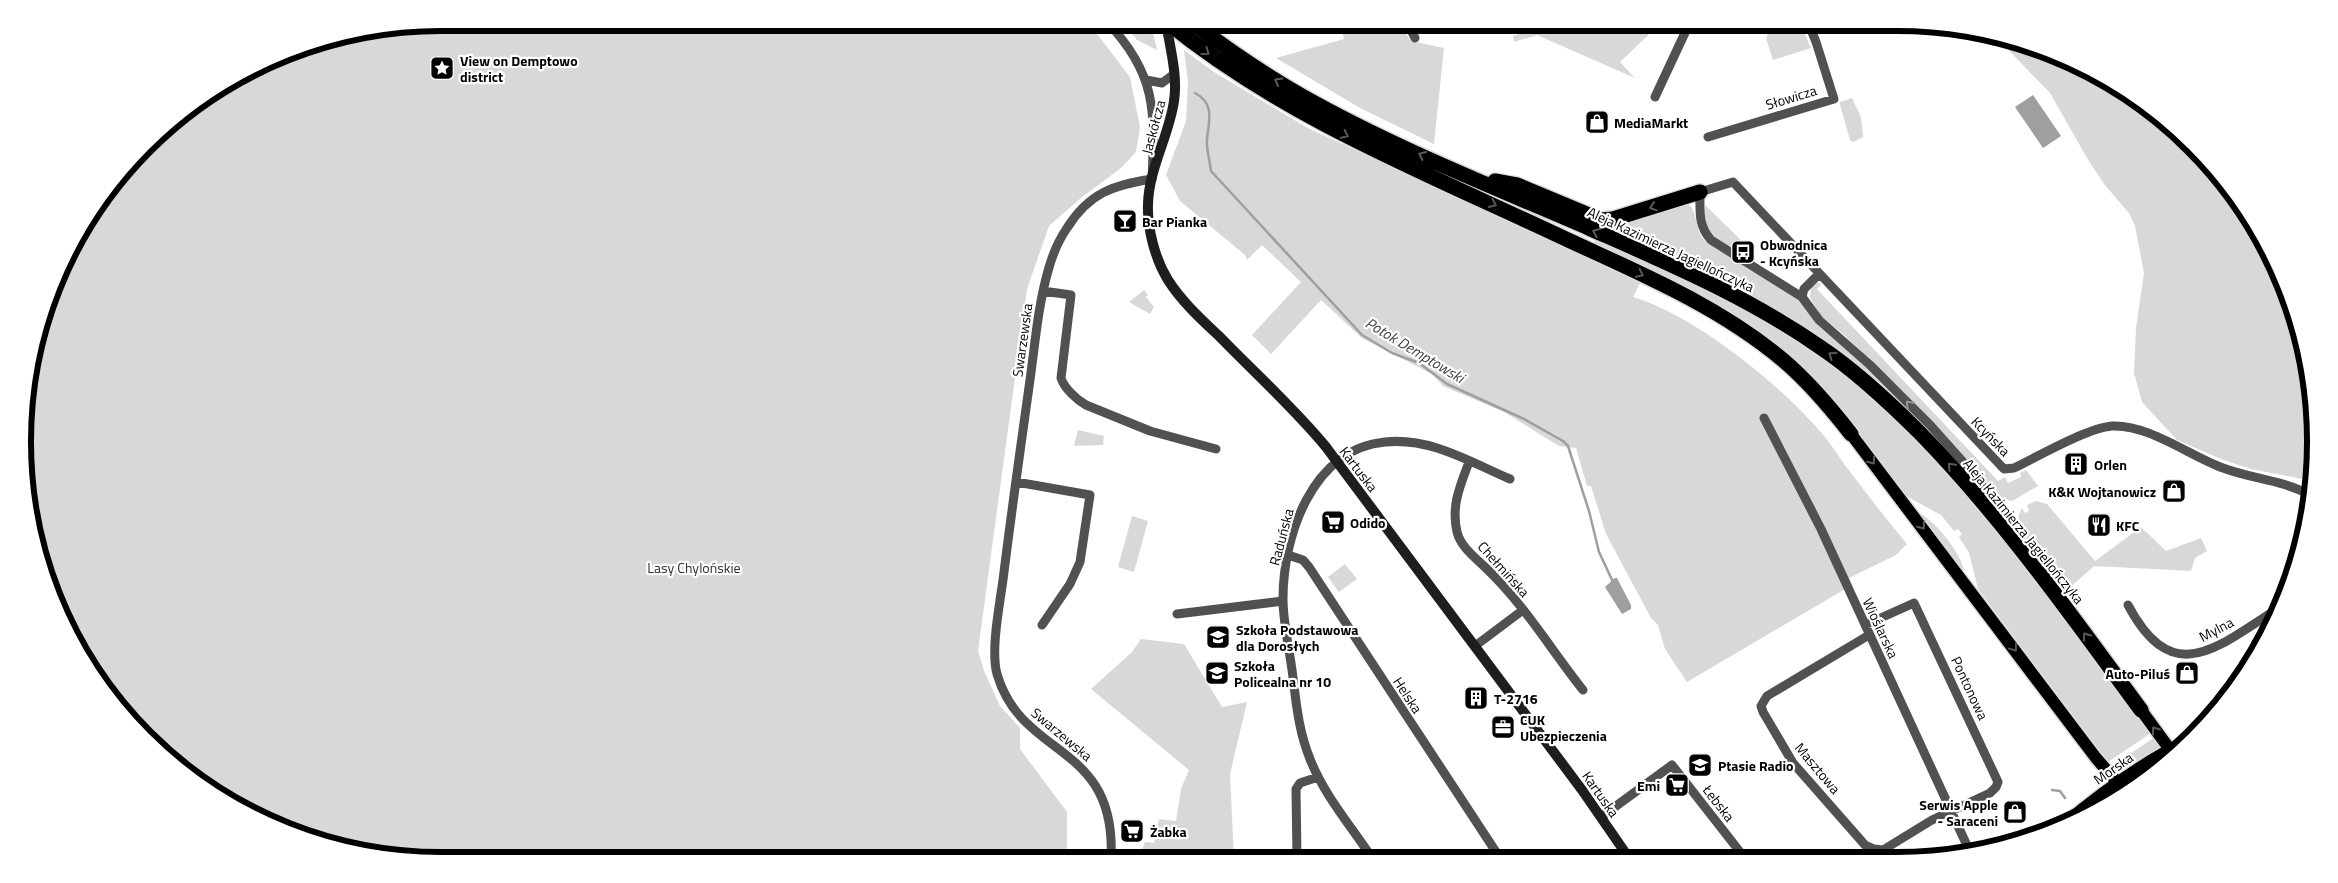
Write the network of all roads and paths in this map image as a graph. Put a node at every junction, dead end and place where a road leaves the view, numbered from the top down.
1 (1114, 31) edge
2 (1168, 31) edge
3 (1179, 31) edge
4 (1205, 31) edge
5 (1412, 31) edge
6 (1686, 31) edge
7 (1812, 31) edge
8 (1415, 38) dead end
9 (1174, 74) junction
10 (1146, 80) junction
11 (1655, 97) dead end
12 (1708, 137) dead end
13 (1467, 175) junction
14 (1152, 179) junction
15 (1700, 192) junction
16 (1819, 274) junction
17 (1043, 291) junction
18 (1802, 297) junction
19 (1764, 418) dead end
20 (1851, 434) joint
21 (1216, 449) dead end
22 (1337, 462) junction
23 (1469, 462) junction
24 (1510, 479) dead end
25 (1016, 482) junction
26 (2303, 492) edge
27 (2011, 521) joint
28 (1288, 555) junction
29 (2038, 571) junction
30 (1283, 600) junction
31 (2128, 605) dead end
32 (1523, 610) junction
33 (1177, 614) dead end
34 (2268, 615) edge
35 (1042, 625) dead end
36 (1865, 625) junction
37 (1869, 635) junction
38 (1475, 646) junction
39 (1583, 690) dead end
40 (2141, 710) joint
41 (2169, 748) edge
42 (2135, 775) edge
43 (1318, 776) junction
44 (2119, 785) edge
45 (2102, 797) edge
46 (1950, 812) junction
47 (1601, 817) junction
48 (1967, 846) edge
49 (1111, 852) edge
50 (1297, 852) edge
51 (1368, 852) edge
52 (1496, 852) edge
53 (1625, 852) edge
54 (1740, 852) edge

1 - 10 street, Kartuska
2 - 9 street, Jaskółcza
3 -> 20 highway
13 -> 4 highway, Aleja Kazimierza Jagiellończyka
5 - 8 street
6 - 11 street
7 - 12 street, Słowicza
9 - 10 street
9 - 14 street, Jaskółcza
10 - 14 street, Kartuska
15 -> 13 highway
29 -> 13 highway, Aleja Kazimierza Jagiellończyka
14 - 17 street, Swarzewska
14 - 22 street, Kartuska
15 - 16 street, Kcyńska
15 - 18 street
16 - 18 street
16 - 26 street, Kcyńska
17 - 21 street, Swarzewska
17 - 25 street, Swarzewska
27 -> 18 street
19 - 36 street, Wioślarska
20 -> 44 main road
22 - 23 street
22 - 28 street, Raduńska
22 - 38 street, Kartuska
23 - 24 street
23 - 32 street, Chełmińska
25 - 35 street
25 - 49 street, Swarzewska
27 - 29 highway
28 - 30 street, Raduńska
28 - 52 street, Helska
40 -> 29 highway, Aleja Kazimierza Jagiellończyka
30 - 33 street
30 - 43 street, Raduńska
31 - 34 street, Mylna
32 - 38 street, Chełmińska
32 - 39 street, Chełmińska
36 - 37 street, Wioślarska
36 - 46 street, Pontonowa
37 - 46 street, Wioślarska
37 - 46 street, Masztowa
38 - 47 street, Kartuska
41 -> 40 main road, Aleja Kazimierza Jagiellończyka
42 - 44 main road, Morska
43 - 50 street
43 - 51 street, Raduńska
44 - 45 main road, Morska
46 - 48 street, Wioślarska
47 - 53 street, Kartuska
47 - 54 street, Łebska

